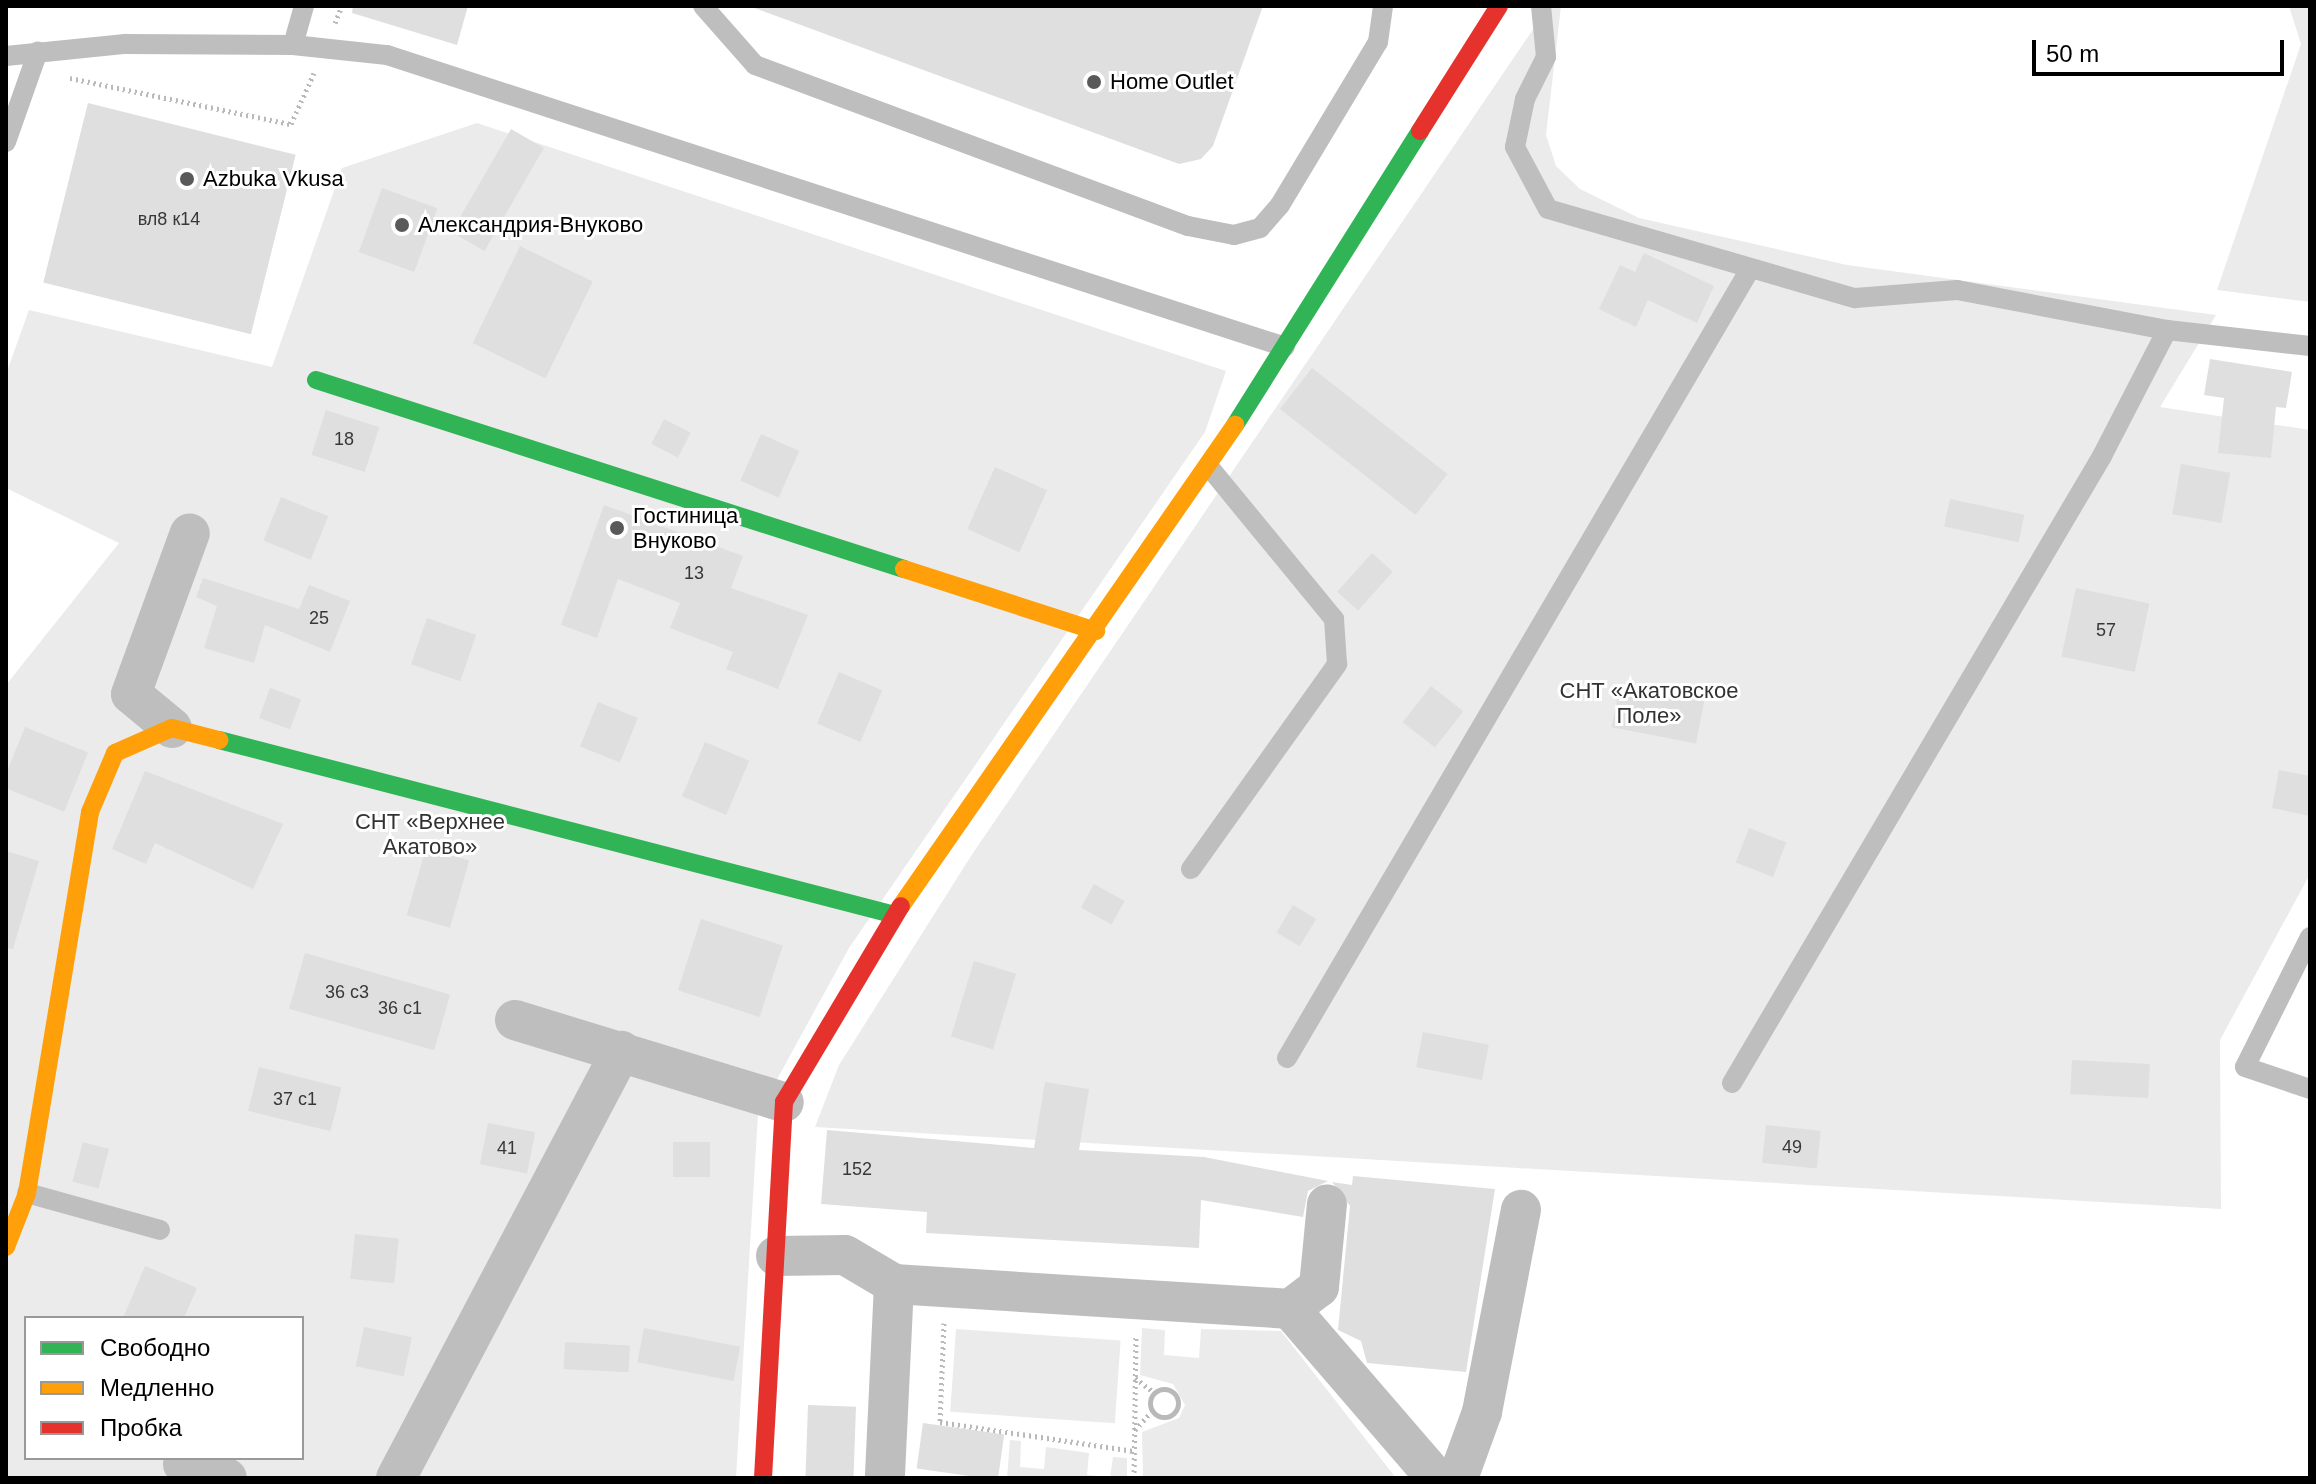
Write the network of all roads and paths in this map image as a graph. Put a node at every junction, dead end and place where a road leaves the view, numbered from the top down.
1 (304, 6) edge
2 (342, 6) edge
3 (703, 6) edge
4 (1383, 6) edge
5 (1499, 6) edge
6 (1541, 6) edge
7 (293, 45) junction
8 (326, 47) junction
9 (38, 51) junction
10 (6, 56) edge
11 (27, 73) junction
12 (6, 142) edge
13 (1749, 271) junction
14 (2167, 330) junction
15 (2310, 346) edge
16 (1285, 347) junction
17 (316, 380) dead end
18 (1209, 467) junction
19 (190, 533) dead end
20 (1096, 631) junction
21 (172, 728) junction
22 (1191, 869) dead end
23 (895, 915) junction
24 (2310, 937) edge
25 (515, 1020) dead end
26 (621, 1051) junction
27 (1287, 1058) dead end
28 (1732, 1083) dead end
29 (2310, 1089) edge
30 (784, 1102) junction
31 (27, 1193) junction
32 (1327, 1204) dead end
33 (1521, 1210) dead end
34 (160, 1230) dead end
35 (6, 1247) edge
36 (776, 1256) junction
37 (894, 1284) junction
38 (945, 1287) junction
39 (1136, 1299) junction
40 (1290, 1309) junction
41 (1135, 1378) junction
42 (1155, 1393) junction
43 (1152, 1411) junction
44 (1134, 1431) junction
45 (1134, 1451) junction
46 (183, 1464) dead end
47 (227, 1478) edge
48 (396, 1478) edge
49 (763, 1478) edge
50 (885, 1478) edge
51 (1134, 1478) edge
52 (1436, 1478) edge
53 (1458, 1478) edge

1 - 7 lane
2 - 8 path
3 - 4 lane
5 - 16 street
6 - 13 lane
7 - 8 lane
7 - 9 lane
8 - 11 path
8 - 16 lane
9 - 10 lane
9 - 11 lane
11 - 12 lane
13 - 14 lane
13 - 27 lane
14 - 15 lane
14 - 28 lane
16 - 18 street
17 - 20 street
18 - 20 street
18 - 22 lane
19 - 21 street
20 - 23 street
21 - 23 street
21 - 31 street
23 - 30 street
24 - 29 lane
25 - 26 street
26 - 30 street
26 - 48 street
30 - 36 street
31 - 34 lane
31 - 35 street
32 - 40 street
33 - 53 street
36 - 37 street
36 - 49 street
37 - 38 street
37 - 50 street
38 - 39 street
38 - 45 path
39 - 40 street
39 - 41 path
40 - 52 street
41 - 42 path
41 - 44 path
42 - 43 path
42 - 43 path
43 - 44 path
44 - 45 path
45 - 51 path
46 - 47 street

